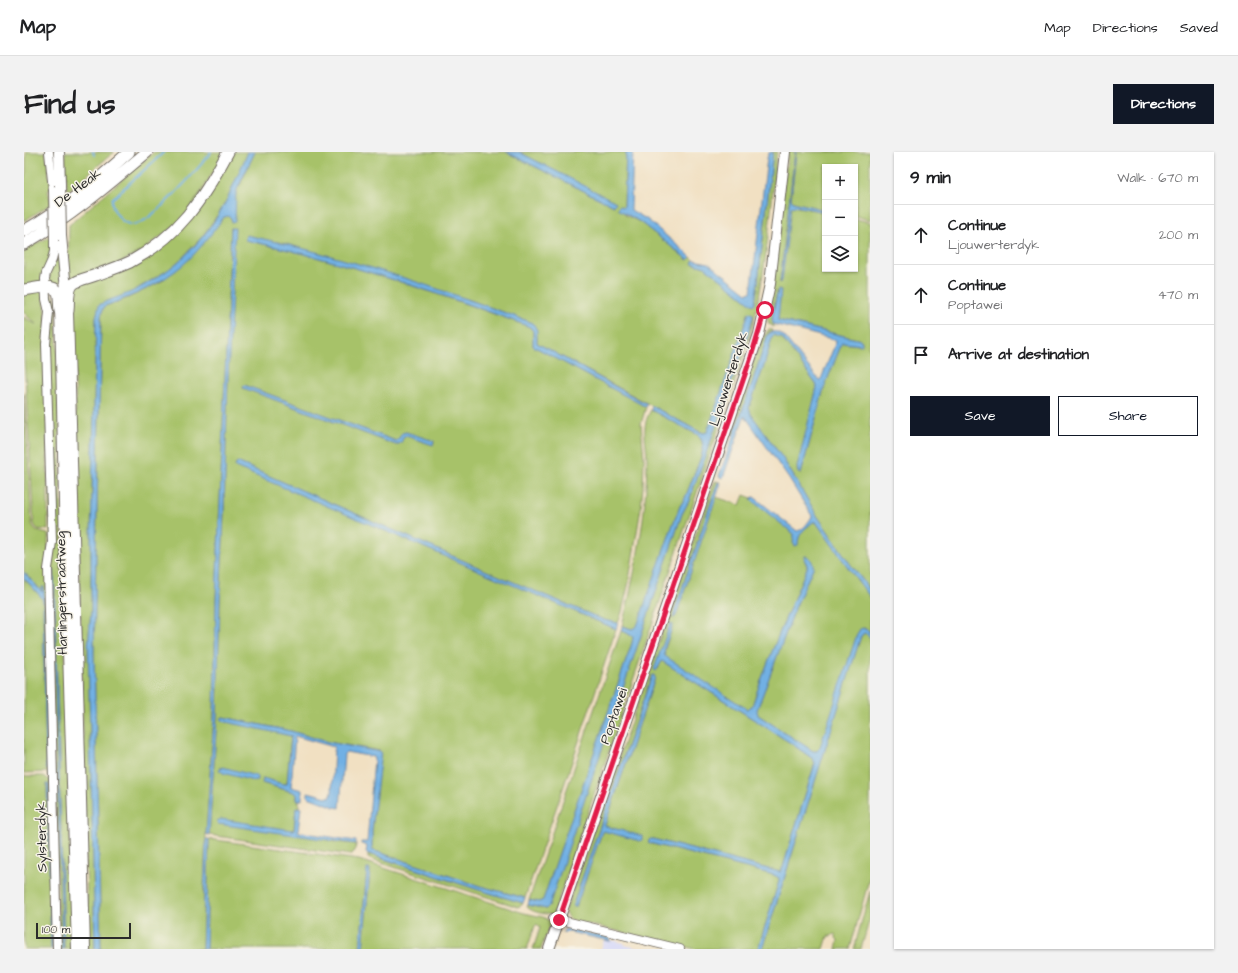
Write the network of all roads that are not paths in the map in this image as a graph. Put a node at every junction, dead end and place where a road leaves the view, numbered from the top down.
1 (49, 152) edge
2 (59, 152) edge
3 (118, 152) edge
4 (129, 152) edge
5 (147, 152) edge
6 (228, 152) edge
7 (785, 152) edge
8 (57, 188) junction
9 (24, 223) edge
10 (24, 231) edge
11 (58, 238) junction
12 (24, 244) edge
13 (45, 287) junction
14 (24, 290) edge
15 (64, 311) junction
16 (705, 493) joint
17 (556, 919) junction
18 (57, 949) edge
19 (76, 949) edge
20 (85, 949) edge
21 (549, 949) edge
22 (680, 949) edge

1 - 8 street
2 - 8 main road, Harlingerstraatweg
3 - 9 highway
4 - 10 highway, De Heak
5 - 12 highway, De Heak
6 - 15 highway
7 - 16 main road, Ljouwerterdyk
8 - 11 main road, Harlingerstraatweg, bridge
11 - 13 street, Sylsterdyk
11 - 15 main road, Harlingerstraatweg
13 - 14 highway
13 - 15 highway
13 - 18 street, Sylsterdyk
15 - 19 main road, Harlingerstraatweg
15 - 20 main road, Harlingerstraatweg
16 - 17 main road, Poptawei
17 - 21 main road, Poptawei
17 - 22 street

